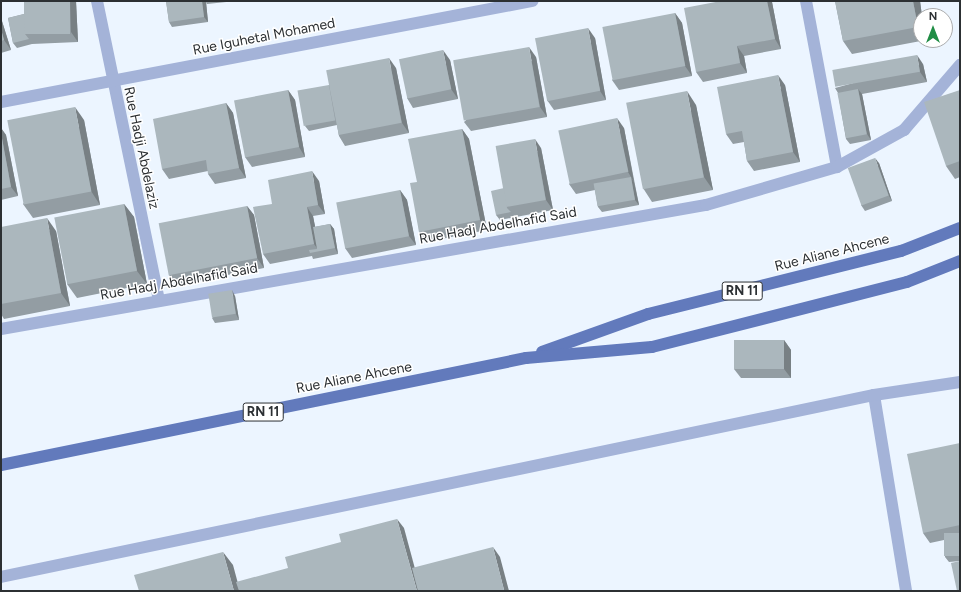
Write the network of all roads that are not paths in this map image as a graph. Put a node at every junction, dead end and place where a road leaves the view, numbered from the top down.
1 (97, 1) edge
2 (532, 1) edge
3 (806, 1) edge
4 (960, 65) edge
5 (112, 82) junction
6 (1, 102) edge
7 (838, 167) junction
8 (960, 228) edge
9 (960, 261) edge
10 (159, 301) junction
11 (1, 329) edge
12 (526, 358) junction
13 (960, 382) edge
14 (874, 395) junction
15 (1, 465) edge
16 (1, 577) edge
17 (906, 591) edge

1 - 5 street, Rue Hadji Abdelaziz
2 - 5 street, Rue Iguhetal Mohamed
3 - 7 street
4 - 7 street, Rue Hadj Abdelhafid Said
5 - 6 street, Rue Iguhetal Mohamed
5 - 10 street, Rue Hadji Abdelaziz
7 - 10 street, Rue Hadj Abdelhafid Said
8 - 12 main road, Rue Aliane Ahcene / RN 11
9 - 12 main road, Rue Aliane Ahcene / RN 11
10 - 11 street, Rue Hadj Abdelhafid Said
12 - 15 main road, Rue Aliane Ahcene / RN 11
13 - 14 street
14 - 16 street
14 - 17 street

